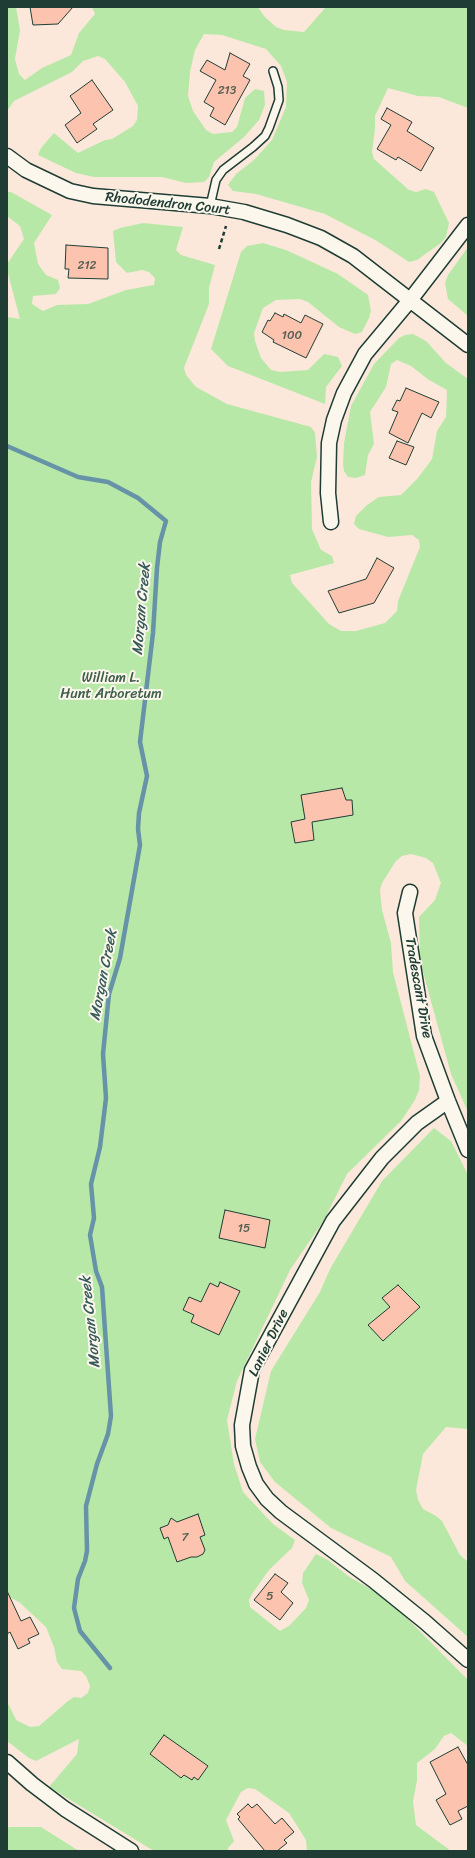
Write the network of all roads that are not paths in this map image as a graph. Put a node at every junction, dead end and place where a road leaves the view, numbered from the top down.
1 (273, 72) dead end
2 (7, 156) edge
3 (210, 206) junction
4 (468, 225) edge
5 (411, 299) junction
6 (468, 345) edge
7 (331, 522) dead end
8 (410, 892) dead end
9 (448, 1101) junction
10 (468, 1150) edge
11 (468, 1660) edge
12 (7, 1762) edge
13 (131, 1851) edge

1 - 3 lane
2 - 3 street, Rhododendron Court
3 - 5 street, Rhododendron Court
4 - 5 street
5 - 6 street, Rhododendron Court
5 - 7 street
8 - 9 street, Tradescant Drive
9 - 10 street, Tradescant Drive
9 - 11 street, Lanier Drive
12 - 13 street

